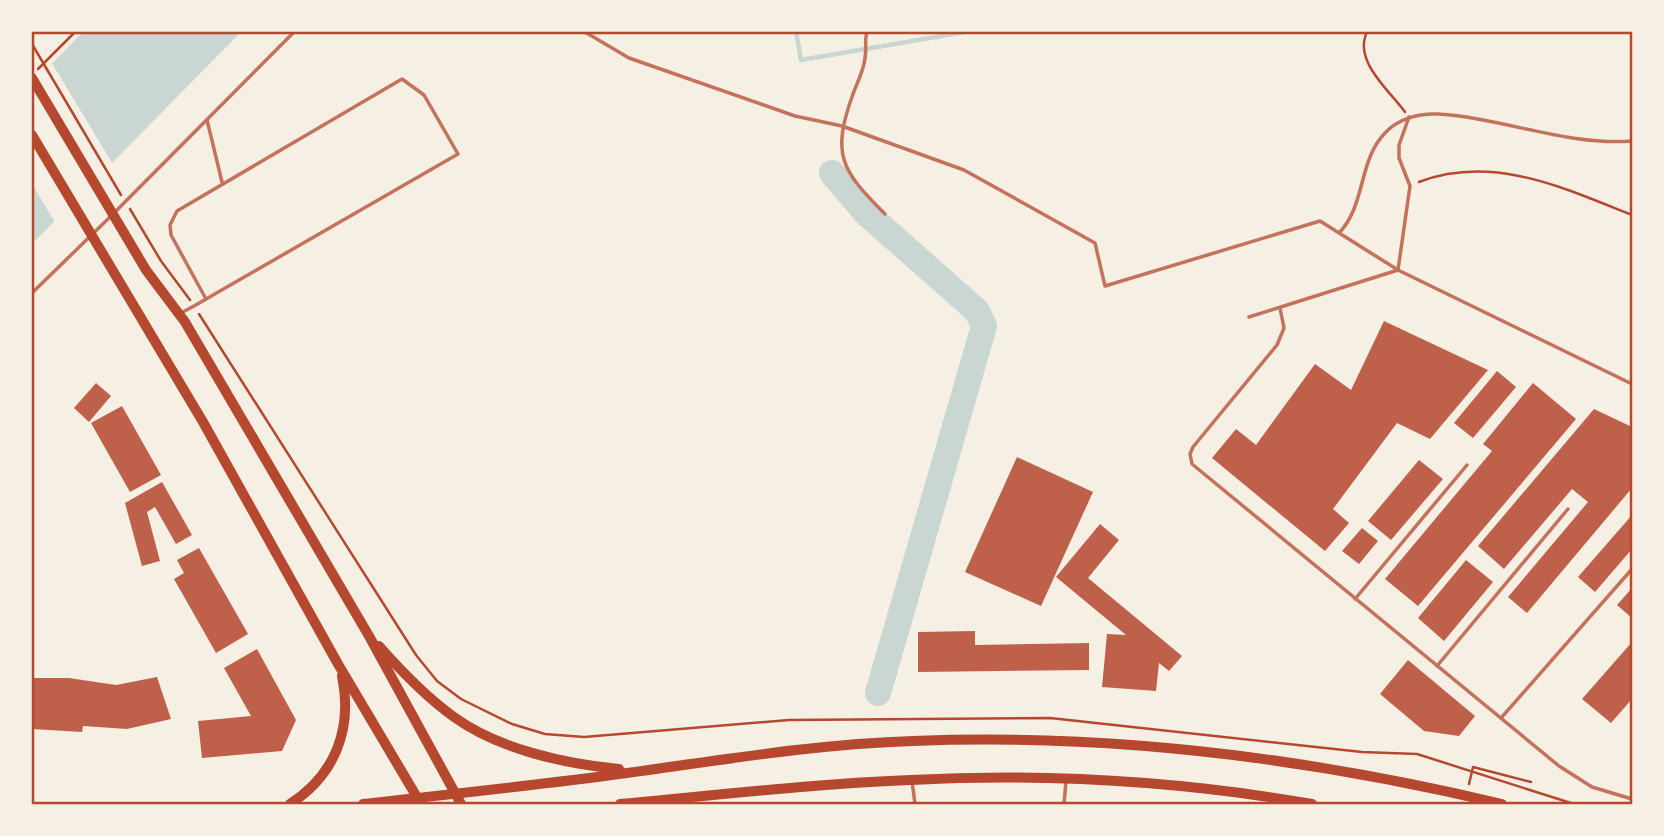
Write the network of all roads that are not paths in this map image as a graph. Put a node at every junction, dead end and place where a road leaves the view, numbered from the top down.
1 (294, 32) edge
2 (585, 32) edge
3 (867, 32) edge
4 (32, 77) edge
5 (1409, 117) junction
6 (208, 120) junction
7 (842, 126) junction
8 (32, 135) edge
9 (1633, 141) edge
10 (222, 183) junction
11 (885, 214) dead end
12 (1339, 233) junction
13 (1398, 270) junction
14 (32, 293) edge
15 (205, 299) junction
16 (1280, 308) junction
17 (179, 314) junction
18 (1250, 317) dead end
19 (1633, 384) edge
20 (1467, 465) dead end
21 (1568, 509) dead end
22 (1633, 569) edge
23 (1355, 599) junction
24 (369, 636) junction
25 (338, 664) junction
26 (1437, 666) junction
27 (1501, 718) junction
28 (639, 771) junction
29 (912, 779) junction
30 (1066, 779) junction
31 (1633, 799) edge
32 (460, 800) edge
33 (420, 801) edge
34 (290, 804) edge
35 (363, 804) edge
36 (620, 804) edge
37 (915, 804) edge
38 (1065, 804) edge
39 (1312, 804) edge
40 (1502, 804) edge

1 - 6 lane
2 - 7 lane
3 - 7 lane
4 - 17 main road
5 - 9 lane
5 - 12 lane
5 - 13 lane
6 - 10 lane
6 - 14 lane
7 - 11 lane
7 - 12 lane
8 - 25 main road
10 - 15 lane
10 - 15 lane
12 - 13 lane
13 - 16 lane
13 - 19 lane
15 - 17 lane
16 - 18 lane
16 - 23 lane
17 - 24 main road
20 - 23 lane
21 - 26 lane
22 - 27 lane
23 - 26 lane
24 - 28 main road
24 - 32 main road
25 - 33 main road
25 - 34 main road
26 - 27 lane
27 - 31 lane
28 - 32 main road
28 - 40 main road
29 - 30 main road
29 - 36 main road
29 - 37 lane
30 - 38 lane
30 - 39 main road
32 - 33 main road
33 - 35 main road

